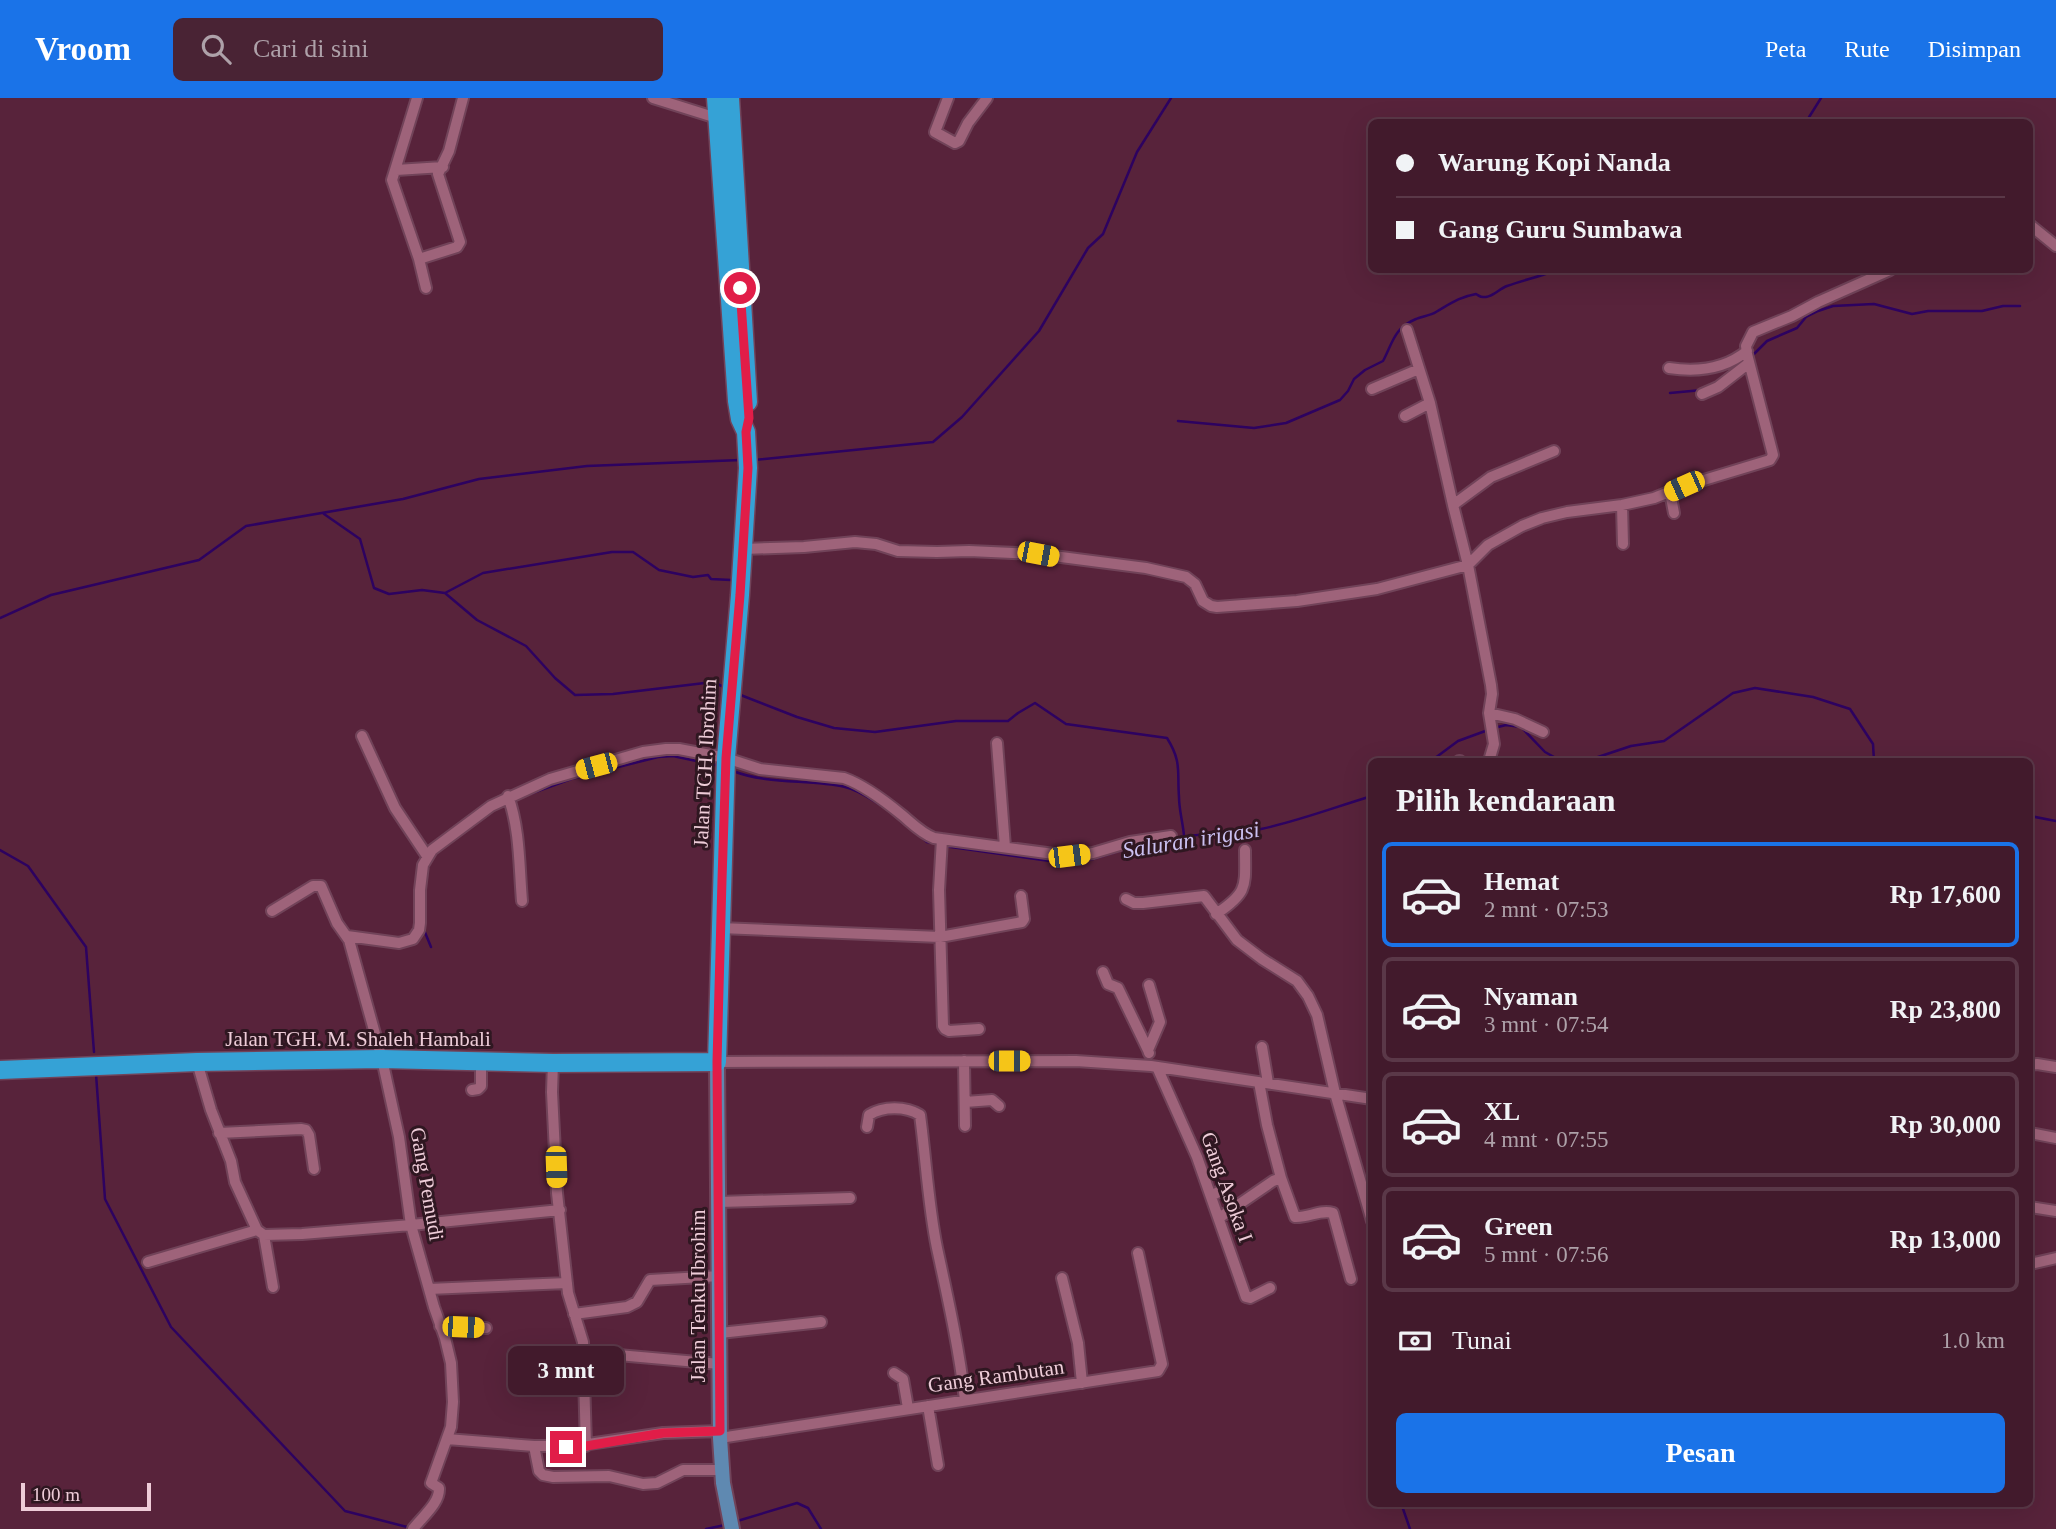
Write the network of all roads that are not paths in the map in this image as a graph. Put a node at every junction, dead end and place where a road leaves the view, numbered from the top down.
1 (417, 98) edge
2 (463, 98) edge
3 (653, 98) edge
4 (716, 98) edge
5 (730, 98) edge
6 (947, 98) edge
7 (987, 98) edge
8 (724, 119) junction
9 (443, 167) junction
10 (396, 170) junction
11 (2033, 227) edge
12 (2056, 246) edge
13 (418, 259) junction
14 (1882, 273) edge
15 (426, 288) dead end
16 (1407, 330) dead end
17 (1747, 351) junction
18 (1749, 363) junction
19 (1669, 368) dead end
20 (1419, 369) junction
21 (1372, 389) dead end
22 (1702, 394) dead end
23 (1430, 403) junction
24 (1405, 415) dead end
25 (1554, 451) dead end
26 (1670, 492) junction
27 (1453, 505) junction
28 (1622, 505) junction
29 (1674, 513) dead end
30 (1622, 544) dead end
31 (743, 549) junction
32 (1468, 565) junction
33 (1490, 721) junction
34 (1542, 732) dead end
35 (362, 736) dead end
36 (997, 743) dead end
37 (1490, 758) edge
38 (726, 766) junction
39 (509, 800) junction
40 (1171, 836) dead end
41 (942, 843) junction
42 (1005, 847) junction
43 (1245, 850) dead end
44 (427, 856) junction
45 (1021, 895) dead end
46 (1126, 899) dead end
47 (522, 901) dead end
48 (272, 911) dead end
49 (1216, 914) junction
50 (720, 928) junction
51 (940, 937) junction
52 (349, 942) junction
53 (1103, 972) dead end
54 (1149, 985) dead end
55 (979, 1029) dead end
56 (1262, 1047) dead end
57 (1148, 1050) junction
58 (382, 1059) junction
59 (481, 1060) junction
60 (964, 1061) junction
61 (197, 1062) junction
62 (717, 1062) junction
63 (554, 1063) junction
64 (2033, 1065) edge
65 (1154, 1067) junction
66 (2056, 1067) edge
67 (0, 1070) edge
68 (1264, 1083) junction
69 (472, 1090) dead end
70 (1335, 1093) junction
71 (1368, 1098) edge
72 (965, 1102) junction
73 (999, 1106) dead end
74 (965, 1126) dead end
75 (867, 1127) dead end
76 (219, 1133) junction
77 (2033, 1134) edge
78 (2056, 1138) edge
79 (314, 1169) dead end
80 (1281, 1178) junction
81 (1224, 1189) dead end
82 (1211, 1196) junction
83 (850, 1198) dead end
84 (719, 1202) junction
85 (1368, 1207) edge
86 (2033, 1207) edge
87 (560, 1210) junction
88 (2056, 1211) edge
89 (1219, 1218) junction
90 (411, 1225) junction
91 (261, 1232) junction
92 (1138, 1253) dead end
93 (2056, 1258) edge
94 (148, 1262) dead end
95 (2033, 1263) edge
96 (720, 1276) junction
97 (1062, 1278) dead end
98 (1350, 1279) dead end
99 (567, 1283) junction
100 (273, 1287) dead end
101 (1270, 1288) dead end
102 (429, 1289) junction
103 (574, 1314) junction
104 (821, 1322) dead end
105 (440, 1326) junction
106 (486, 1328) dead end
107 (720, 1333) junction
108 (584, 1352) junction
109 (720, 1364) junction
110 (894, 1373) dead end
111 (1082, 1383) junction
112 (965, 1400) junction
113 (928, 1406) junction
114 (908, 1408) junction
115 (720, 1434) junction
116 (447, 1439) junction
117 (534, 1446) junction
118 (586, 1446) junction
119 (937, 1465) dead end
120 (722, 1470) junction
121 (414, 1529) edge
122 (732, 1529) edge

1 - 10 street
2 - 9 street
3 - 8 street
4 - 8 highway
5 - 8 highway
6 - 7 street
8 - 31 highway, Jalan TGH. Ibrohim
9 - 10 street
9 - 13 street
10 - 13 street
11 - 12 street
13 - 15 street
14 - 17 street
16 - 20 street
17 - 18 street
17 - 19 street
18 - 22 street
18 - 26 street
20 - 21 street
20 - 23 street
23 - 24 street
23 - 27 street
25 - 27 street
26 - 28 street
26 - 29 street
27 - 32 street
28 - 30 street
28 - 32 street
31 - 32 street
31 - 38 highway, Jalan TGH. Ibrohim
32 - 33 street
33 - 34 street
33 - 37 street
35 - 44 street
36 - 42 street
38 - 39 street
38 - 41 street
38 - 50 highway, Jalan TGH. Ibrohim
39 - 44 street
39 - 47 street
40 - 42 street
41 - 42 street
41 - 51 street
43 - 49 street
44 - 52 street
45 - 51 street
46 - 49 street
48 - 52 street, Gang Pemudi
49 - 70 street
50 - 51 street
50 - 62 highway, Jalan TGH. Ibrohim
51 - 55 street
52 - 58 street, Gang Pemudi
53 - 57 street
54 - 57 street
56 - 68 street
57 - 65 street, Gang Asoka I
58 - 59 highway, Jalan TGH. M. Shaleh Hambali
58 - 61 highway, Jalan TGH. M. Shaleh Hambali
58 - 90 street, Gang Pemudi
59 - 63 highway, Jalan TGH. M. Shaleh Hambali
59 - 69 street
60 - 62 street
60 - 65 street
60 - 72 street
61 - 67 highway, Jalan TGH. M. Shaleh Hambali
61 - 76 street
62 - 63 highway, Jalan TGH. M. Shaleh Hambali
62 - 84 main road, Jalan Tenku Ibrohim
63 - 87 street
64 - 66 street
65 - 68 street
65 - 82 street, Gang Asoka I
68 - 70 street
68 - 80 street
70 - 71 street
70 - 85 street
72 - 73 street
72 - 74 street
75 - 112 street
76 - 79 street
76 - 91 street
77 - 78 street
80 - 89 street
80 - 98 street
81 - 82 street
82 - 89 street, Gang Asoka I
83 - 84 street
84 - 96 main road, Jalan Tenku Ibrohim
86 - 88 street
87 - 90 street
87 - 99 street
89 - 101 street, Gang Asoka I
90 - 91 street
90 - 102 street, Gang Pemudi
91 - 94 street
91 - 100 street
92 - 111 street, Gang Rambutan
93 - 95 street
96 - 103 street
96 - 107 main road, Jalan Tenku Ibrohim
97 - 111 street
99 - 102 street
99 - 103 street
102 - 105 street, Gang Pemudi
103 - 108 street
104 - 107 street
105 - 106 street
105 - 116 street, Gang Pemudi
107 - 109 main road, Jalan Tenku Ibrohim
108 - 109 street
108 - 118 street
109 - 115 main road, Jalan Tenku Ibrohim
110 - 114 street
111 - 112 street, Gang Rambutan
112 - 113 street, Gang Rambutan
113 - 114 street, Gang Rambutan
113 - 119 street
114 - 115 street, Gang Rambutan
115 - 118 street, Gang Rambutan
115 - 120 main road, Jalan Tenku Ibrohim
116 - 117 street, Gang Rambutan
116 - 121 street, Gang Pemudi
117 - 118 street, Gang Rambutan
117 - 120 street
120 - 122 main road, Jalan Tenku Ibrohim

